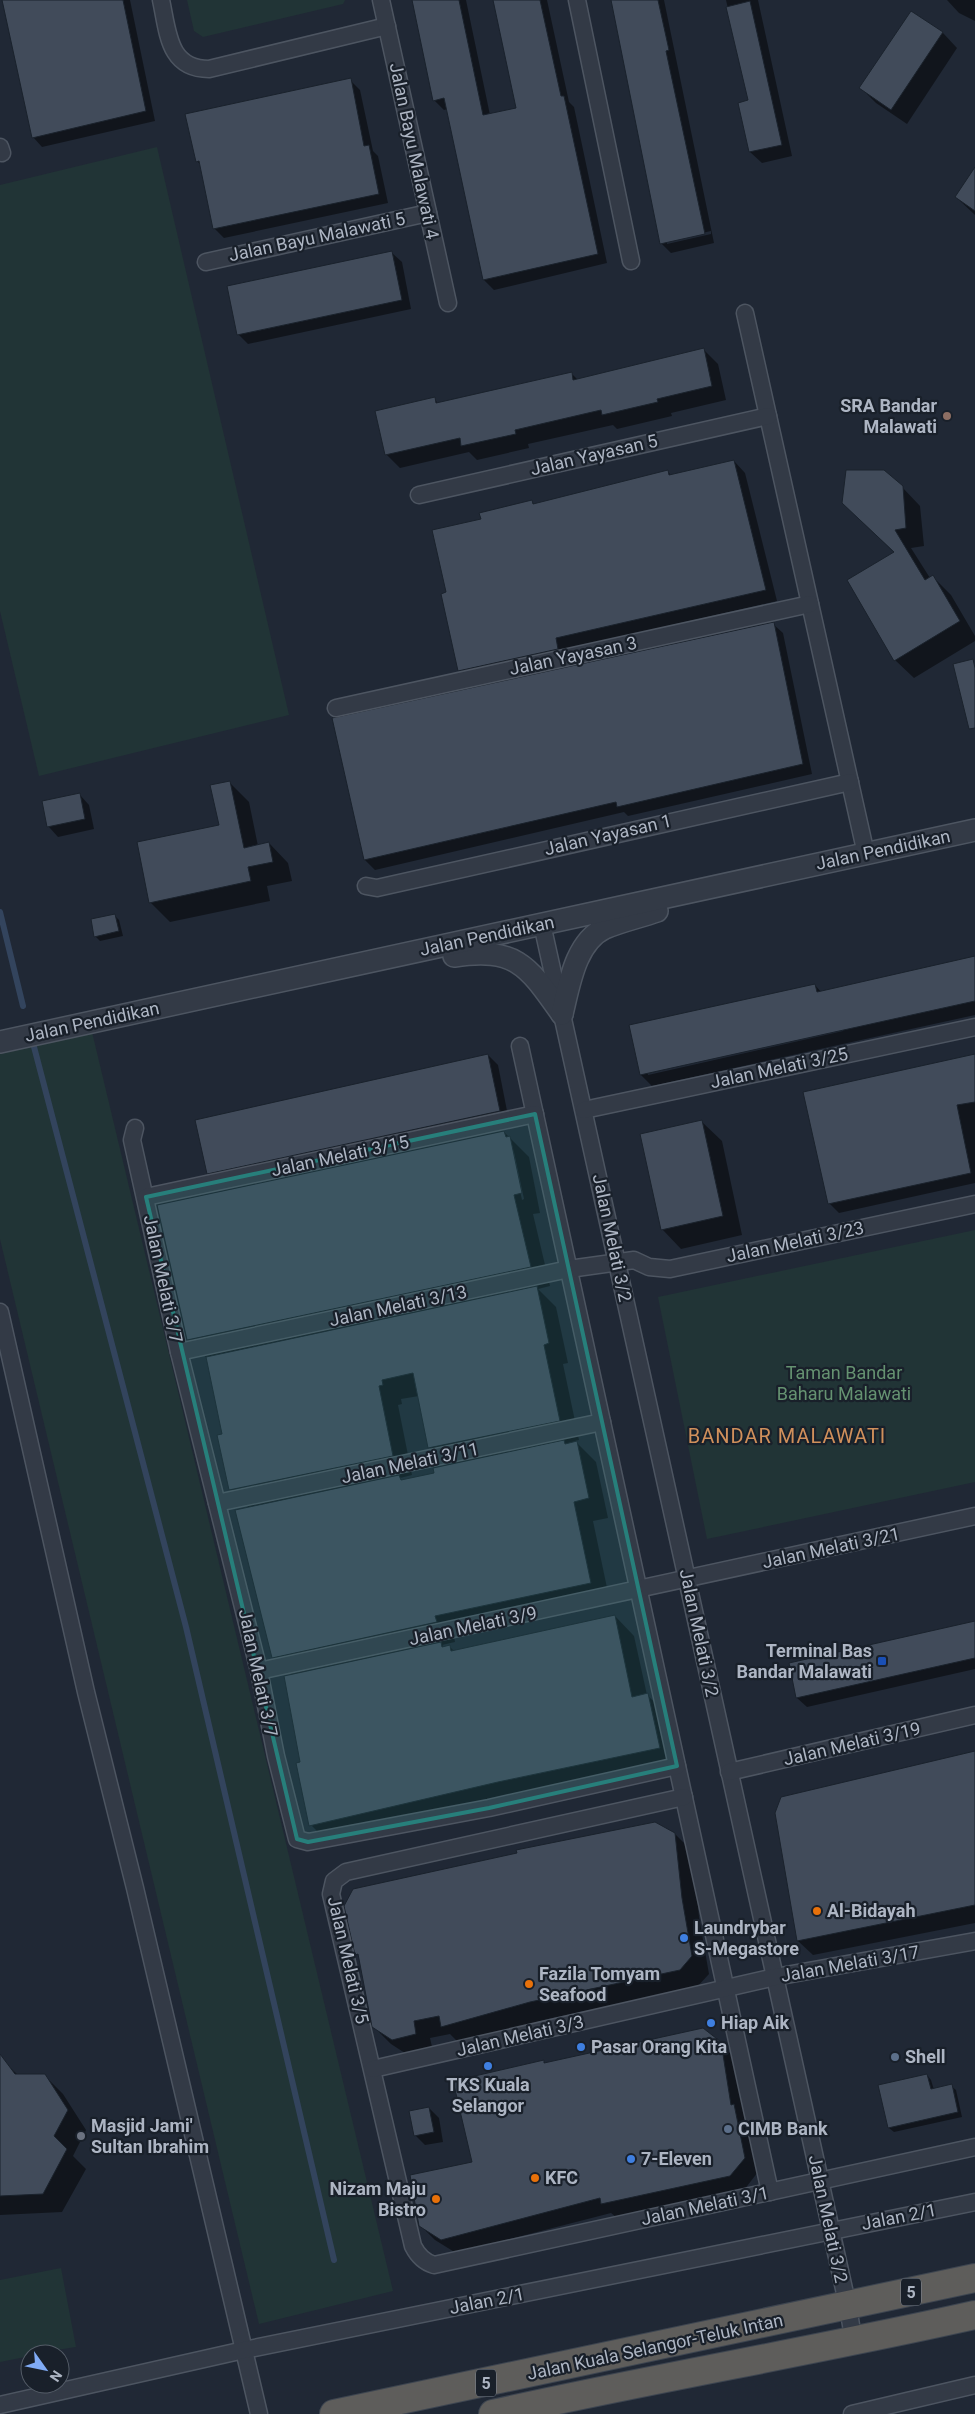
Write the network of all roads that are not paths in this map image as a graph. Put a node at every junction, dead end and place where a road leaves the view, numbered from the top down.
1 (161, 0) edge
2 (381, 0) edge
3 (577, 0) edge
4 (387, 26) junction
5 (428, 213) junction
6 (631, 261) dead end
7 (206, 262) dead end
8 (448, 302) dead end
9 (745, 313) dead end
10 (768, 416) junction
11 (419, 495) dead end
12 (810, 604) junction
13 (336, 708) dead end
14 (850, 782) junction
15 (975, 830) edge
16 (866, 854) junction
17 (366, 886) dead end
18 (712, 887) junction
19 (542, 924) junction
20 (391, 957) junction
21 (562, 1014) junction
22 (975, 1027) edge
23 (0, 1042) edge
24 (520, 1046) dead end
25 (584, 1110) junction
26 (535, 1114) junction
27 (135, 1128) dead end
28 (146, 1196) junction
29 (975, 1204) edge
30 (617, 1260) junction
31 (569, 1269) junction
32 (0, 1312) edge
33 (179, 1352) junction
34 (602, 1422) junction
35 (217, 1503) junction
36 (975, 1516) edge
37 (687, 1579) junction
38 (639, 1591) junction
39 (259, 1671) junction
40 (975, 1715) edge
41 (677, 1766) junction
42 (729, 1772) junction
43 (684, 1797) junction
44 (975, 1940) edge
45 (775, 1977) junction
46 (726, 1990) junction
47 (373, 2069) junction
48 (975, 2147) edge
49 (820, 2181) junction
50 (770, 2192) junction
51 (975, 2202) edge
52 (831, 2231) junction
53 (434, 2264) joint
54 (975, 2278) edge
55 (848, 2306) junction
56 (975, 2315) edge
57 (854, 2343) junction
58 (244, 2350) junction
59 (975, 2385) edge
60 (0, 2405) edge
61 (259, 2414) edge
62 (334, 2414) edge
63 (492, 2414) edge
64 (852, 2414) edge

1 - 4 street
2 - 4 street, Jalan Bayu Malawati 4
3 - 6 street
4 - 5 street, Jalan Bayu Malawati 4
5 - 7 street, Jalan Bayu Malawati 5
5 - 8 street, Jalan Bayu Malawati 4
9 - 10 street
10 - 11 street, Jalan Yayasan 5
10 - 12 street
12 - 13 street, Jalan Yayasan 3
12 - 14 street
14 - 16 street
14 - 17 street, Jalan Yayasan 1
15 - 16 street, Jalan Pendidikan
16 - 18 street, Jalan Pendidikan
18 - 19 street, Jalan Pendidikan
18 - 21 street
19 - 20 street, Jalan Pendidikan
19 - 21 street, Jalan Melati 3/2
20 - 21 street
20 - 23 street, Jalan Pendidikan
21 - 25 street, Jalan Melati 3/2
22 - 25 street, Jalan Melati 3/25
24 - 26 street
25 - 30 street, Jalan Melati 3/2
26 - 28 street, Jalan Melati 3/15
26 - 31 street
27 - 28 street, Jalan Melati 3/7
28 - 33 street, Jalan Melati 3/7
29 - 30 street, Jalan Melati 3/23
30 - 31 street, Jalan Melati 3/13
30 - 37 street, Jalan Melati 3/2
31 - 33 street, Jalan Melati 3/13
31 - 34 street
32 - 58 street
33 - 35 street, Jalan Melati 3/7
34 - 35 street, Jalan Melati 3/11
34 - 38 street
35 - 39 street, Jalan Melati 3/7
36 - 37 street, Jalan Melati 3/21
37 - 38 street, Jalan Melati 3/9
37 - 42 street, Jalan Melati 3/2
38 - 39 street, Jalan Melati 3/9
38 - 41 street
39 - 41 street, Jalan Melati 3/7
40 - 42 street, Jalan Melati 3/19
41 - 43 street
42 - 45 street, Jalan Melati 3/2
43 - 46 street
43 - 47 street, Jalan Melati 3/5
44 - 45 street, Jalan Melati 3/17
45 - 46 street, Jalan Melati 3/17
45 - 49 street, Jalan Melati 3/2
46 - 47 street, Jalan Melati 3/3
46 - 50 street
47 - 53 street, Jalan Melati 3/5
48 - 49 street, Jalan Melati 3/1
49 - 50 street, Jalan Melati 3/1
49 - 52 street, Jalan Melati 3/2
50 - 53 street, Jalan Melati 3/1
51 - 52 street, Jalan 2/1
52 - 55 street, Jalan Melati 3/2
52 - 58 street, Jalan 2/1
54 - 55 highway, Jalan Kuala Selangor-Teluk Intan / 5
55 - 57 street, Jalan Melati 3/2
55 - 62 highway, Jalan Kuala Selangor-Teluk Intan / 5
56 - 57 highway, Jalan Kuala Selangor-Teluk Intan / 5
57 - 63 highway, Jalan Kuala Selangor-Teluk Intan / 5
58 - 60 street, Jalan 2/1
58 - 61 street
59 - 64 street

